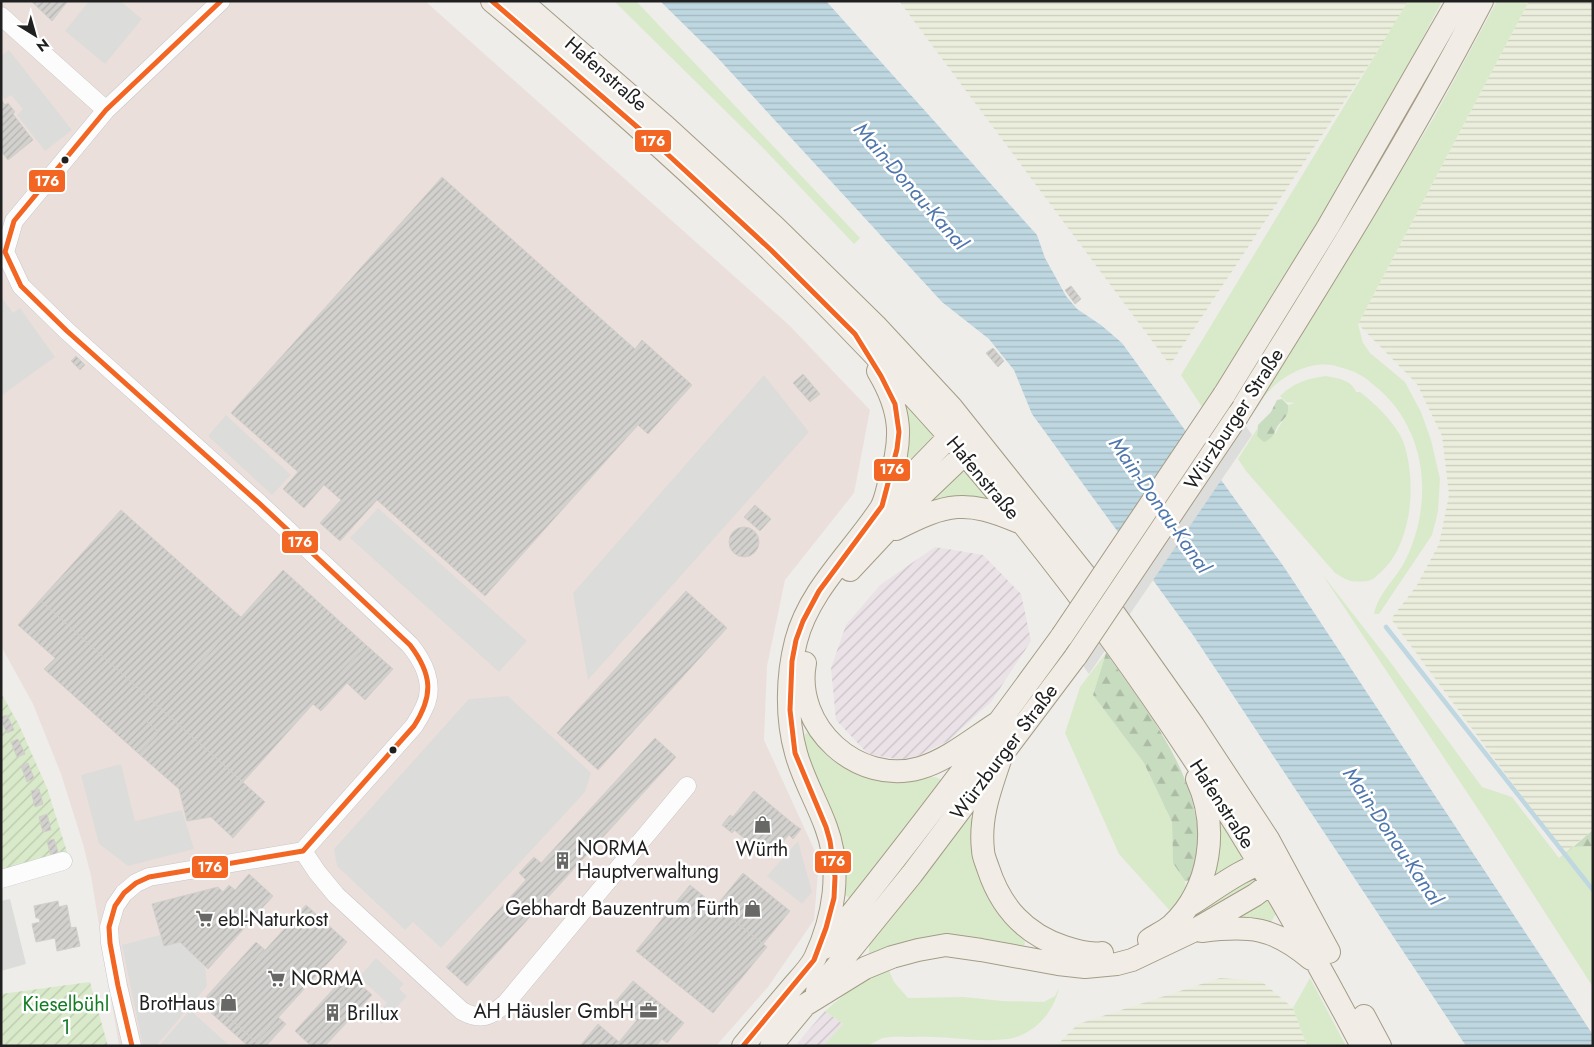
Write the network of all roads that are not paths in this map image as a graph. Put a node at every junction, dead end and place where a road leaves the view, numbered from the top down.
1 (222, 1) edge
2 (492, 1) edge
3 (521, 1) edge
4 (1458, 1) edge
5 (1482, 1) edge
6 (1, 16) edge
7 (106, 110) junction
8 (856, 334) junction
9 (964, 439) junction
10 (882, 506) junction
11 (1021, 523) junction
12 (880, 538) junction
13 (999, 722) junction
14 (1175, 730) junction
15 (1001, 757) junction
16 (687, 786) dead end
17 (303, 851) junction
18 (63, 861) dead end
19 (1274, 869) junction
20 (1, 879) edge
21 (1189, 906) junction
22 (1193, 932) junction
23 (814, 960) junction
24 (1319, 965) junction
25 (806, 1005) junction
26 (132, 1046) edge
27 (743, 1046) edge
28 (771, 1046) edge
29 (1362, 1046) edge
30 (1380, 1046) edge

1 - 7 street
2 - 8 main road, Hafenstraße
3 - 9 main road, Hafenstraße
4 - 13 main road, Würzburger Straße, bridge
5 - 15 main road, Würzburger Straße, bridge
6 - 7 street
7 - 17 street
8 - 9 main road, Hafenstraße
8 - 10 main road
9 - 10 main road
9 - 11 main road, Hafenstraße
9 - 12 main road
9 - 19 main road, Hafenstraße
10 - 23 main road
11 - 12 main road
11 - 14 main road, Hafenstraße
12 - 13 main road
13 - 23 main road, Würzburger Straße
14 - 19 main road, Hafenstraße
14 - 21 main road
15 - 21 main road
15 - 25 main road, Würzburger Straße
16 - 17 street
17 - 26 street
18 - 20 street
19 - 21 main road
19 - 22 main road
19 - 24 main road, Hafenstraße
19 - 30 main road, Hafenstraße
22 - 24 main road
22 - 25 main road
23 - 27 main road, Würzburger Straße
24 - 29 main road, Hafenstraße
25 - 28 main road, Würzburger Straße

